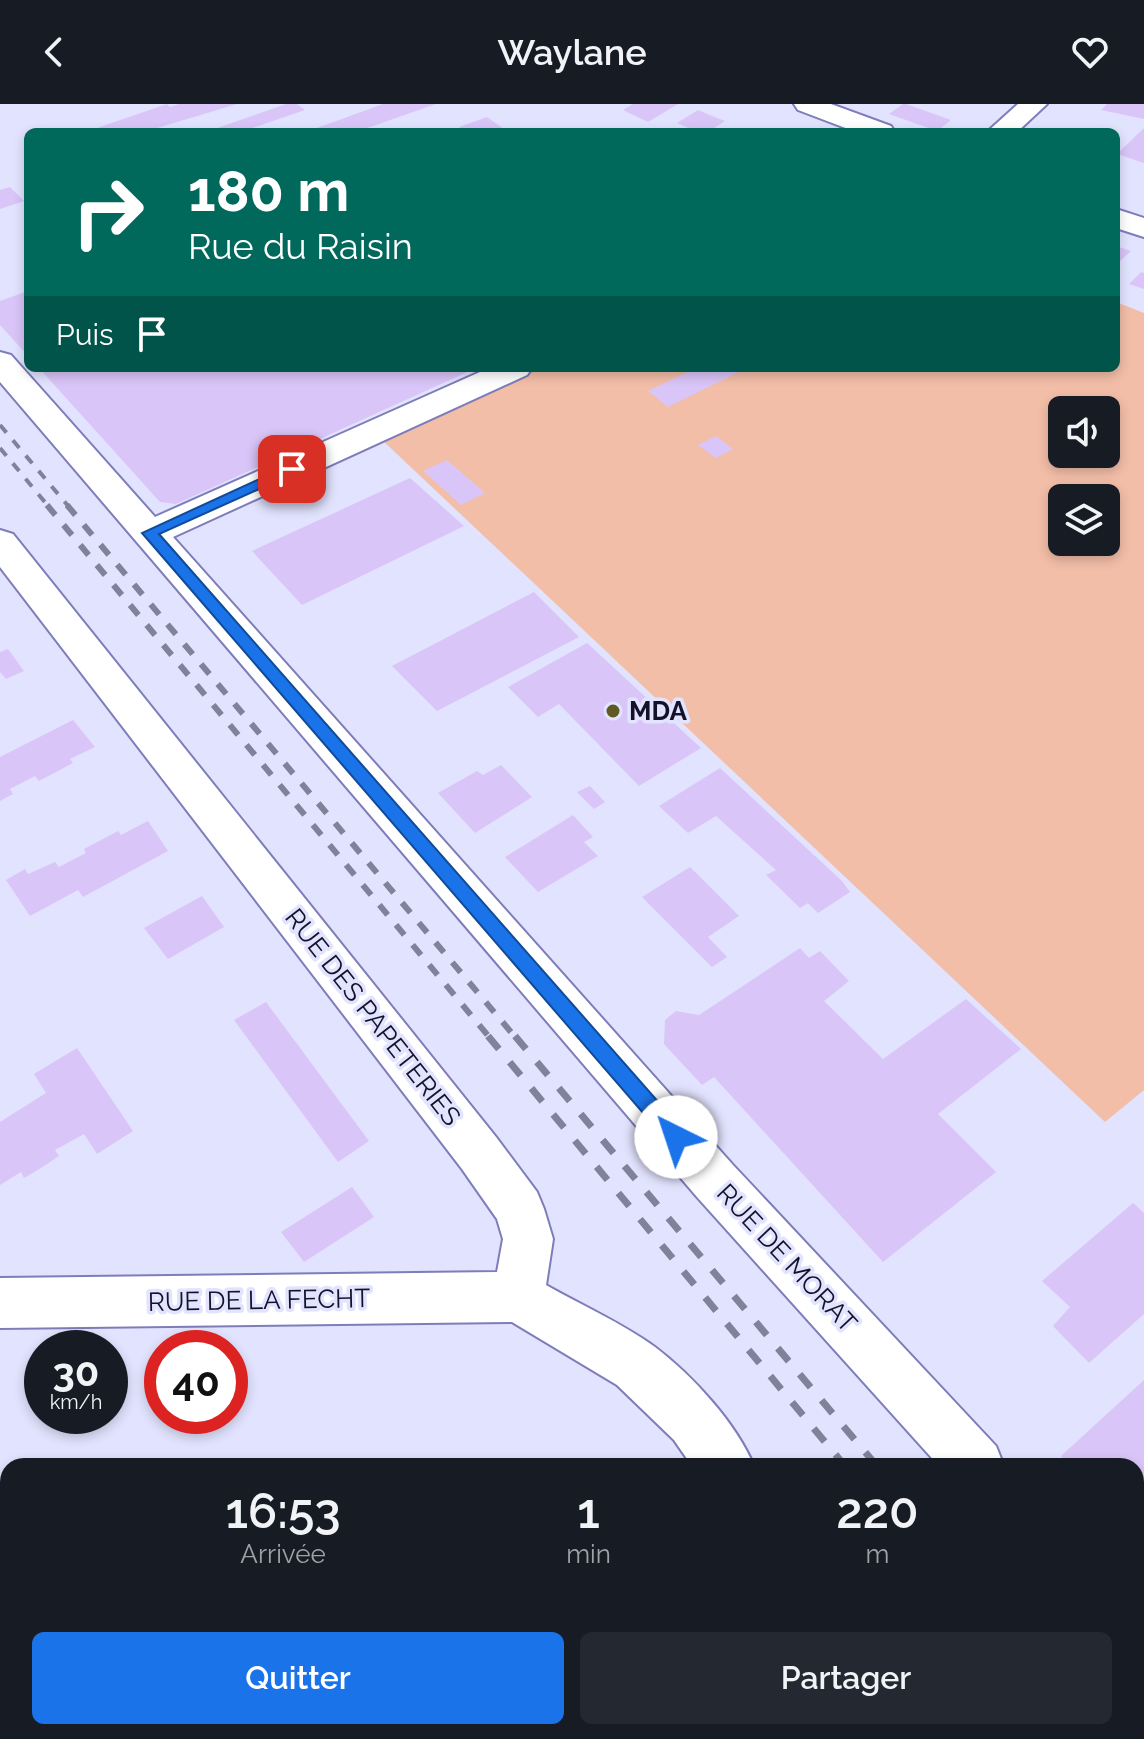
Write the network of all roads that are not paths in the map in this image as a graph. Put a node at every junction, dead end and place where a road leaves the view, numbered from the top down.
1 (807, 104) edge
2 (1034, 104) edge
3 (870, 128) edge
4 (1006, 128) edge
5 (1120, 219) edge
6 (1144, 228) edge
7 (0, 362) edge
8 (507, 372) edge
9 (150, 533) junction
10 (0, 542) edge
11 (518, 1297) junction
12 (0, 1303) edge
13 (720, 1458) edge
14 (969, 1458) edge

1 - 3 street
2 - 4 street
5 - 6 street
7 - 9 street, RUE DE MORAT
8 - 9 street
9 - 14 street, RUE DE MORAT
10 - 11 street, RUE DES PAPETERIES
11 - 12 street, RUE DE LA FECHT
11 - 13 street

